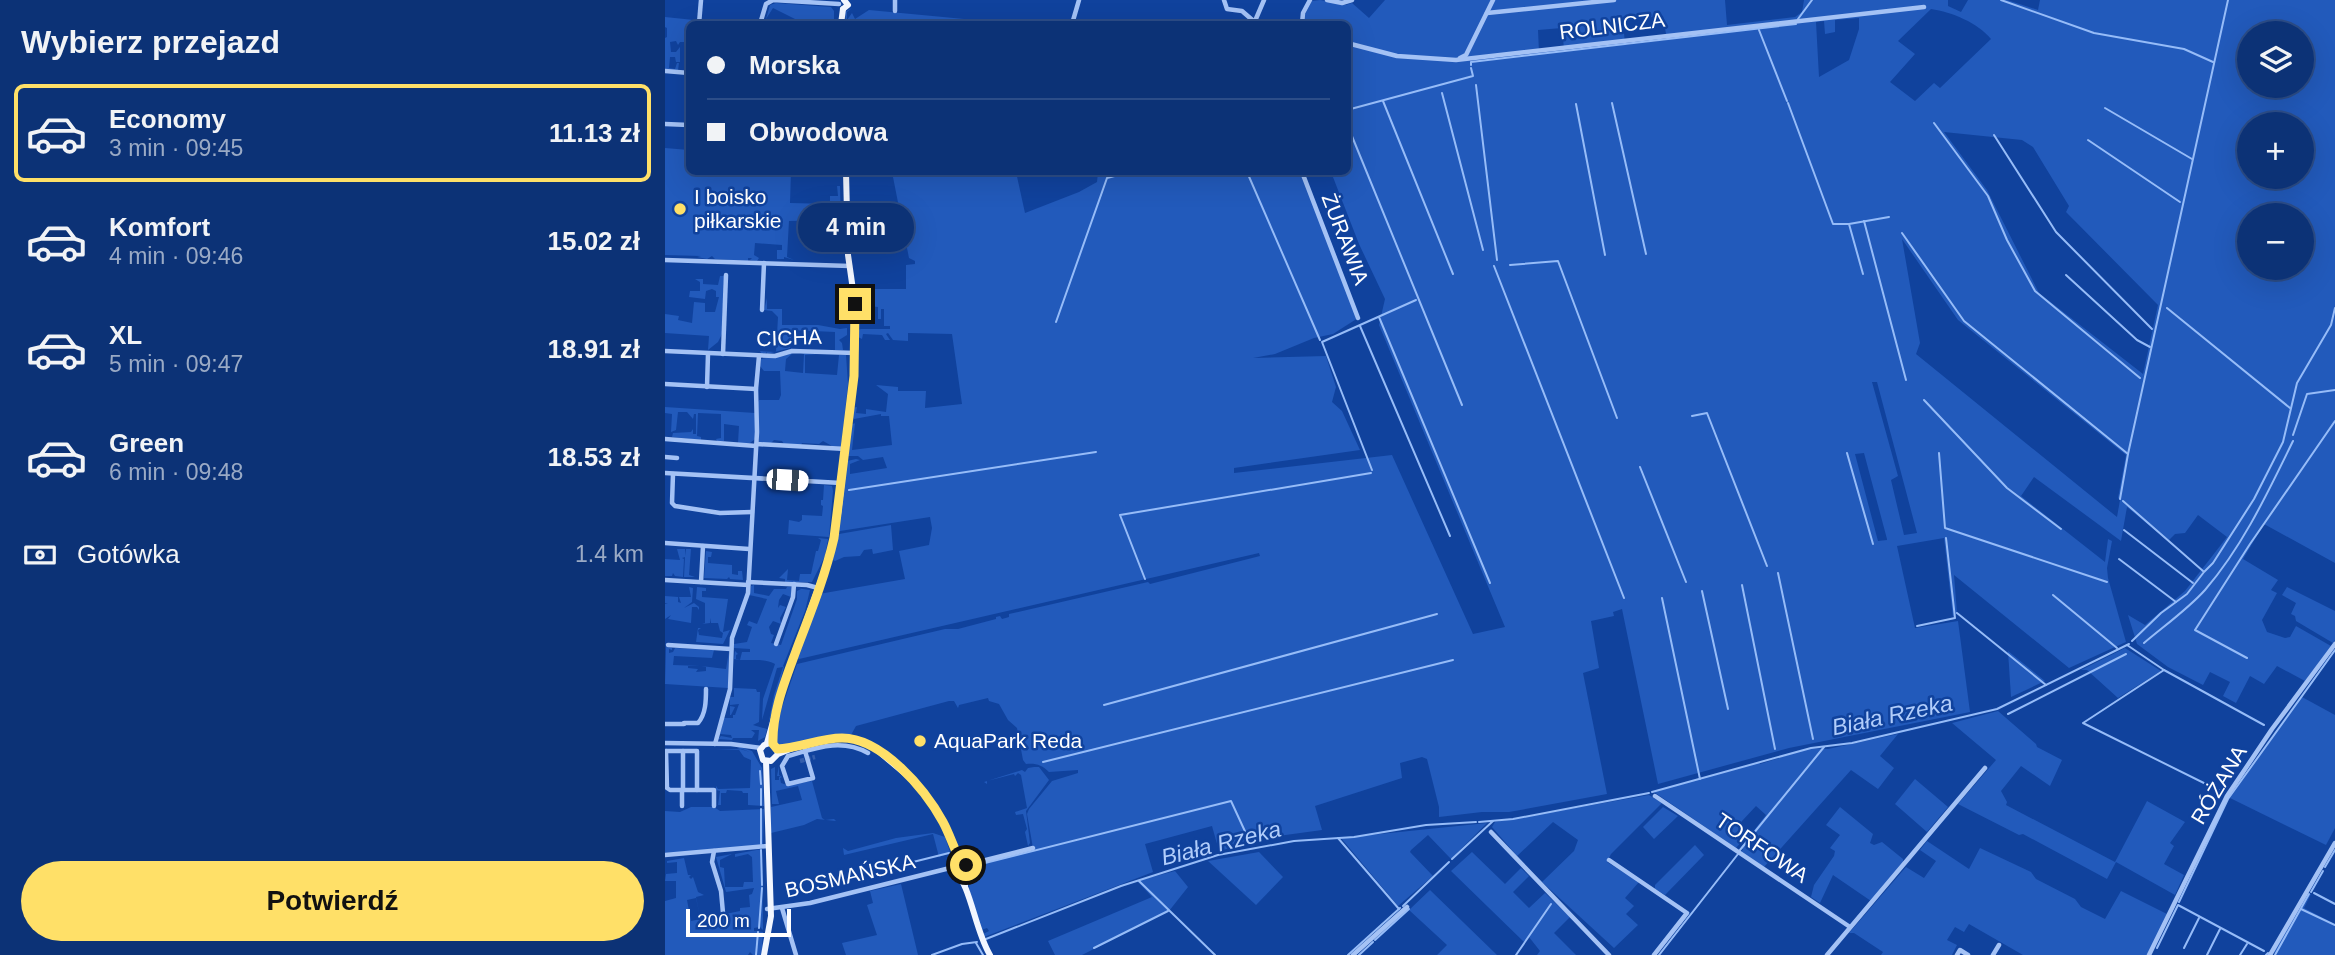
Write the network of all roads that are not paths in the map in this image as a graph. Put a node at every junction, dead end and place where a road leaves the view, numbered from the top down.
1 (701, 0) edge
2 (895, 0) edge
3 (1079, 0) edge
4 (1224, 0) edge
5 (1264, 0) edge
6 (1310, 0) edge
7 (1327, 0) edge
8 (1352, 0) edge
9 (1493, 0) edge
10 (1614, 0) edge
11 (842, 3) edge
12 (1924, 7) dead end
13 (895, 10) dead end
14 (1487, 13) junction
15 (699, 21) edge
16 (761, 21) edge
17 (841, 21) edge
18 (1073, 21) edge
19 (1254, 21) edge
20 (1257, 21) edge
21 (1302, 21) edge
22 (1351, 44) edge
23 (1456, 60) junction
24 (665, 71) edge
25 (686, 73) edge
26 (665, 124) edge
27 (686, 125) edge
28 (846, 175) edge
29 (1304, 175) edge
30 (665, 260) edge
31 (764, 263) junction
32 (850, 266) junction
33 (726, 275) dead end
34 (762, 310) dead end
35 (1359, 318) dead end
36 (665, 351) edge
37 (855, 353) junction
38 (708, 354) junction
39 (723, 354) junction
40 (759, 356) junction
41 (665, 384) edge
42 (707, 387) junction
43 (756, 389) junction
44 (665, 439) edge
45 (757, 445) junction
46 (846, 449) junction
47 (665, 457) edge
48 (677, 458) dead end
49 (665, 473) edge
50 (673, 474) junction
51 (754, 478) junction
52 (841, 483) junction
53 (752, 512) junction
54 (665, 543) edge
55 (703, 546) junction
56 (749, 549) junction
57 (665, 580) edge
58 (701, 582) junction
59 (748, 583) junction
60 (795, 584) junction
61 (818, 588) junction
62 (776, 644) dead end
63 (2335, 644) edge
64 (668, 645) dead end
65 (731, 649) junction
66 (706, 689) dead end
67 (665, 724) edge
68 (665, 743) edge
69 (715, 744) junction
70 (805, 748) junction
71 (769, 749) junction
72 (666, 751) edge
73 (683, 751) junction
74 (868, 753) dead end
75 (768, 761) junction
76 (1985, 768) dead end
77 (682, 790) junction
78 (697, 790) junction
79 (1655, 796) dead end
80 (682, 806) dead end
81 (714, 806) dead end
82 (1491, 832) dead end
83 (2335, 843) edge
84 (768, 846) junction
85 (1033, 848) dead end
86 (714, 850) junction
87 (665, 855) edge
88 (1609, 860) dead end
89 (960, 868) junction
90 (1407, 907) dead end
91 (782, 908) junction
92 (769, 909) junction
93 (723, 913) dead end
94 (1850, 927) junction
95 (1999, 945) dead end
96 (1958, 953) edge
97 (764, 955) edge
98 (796, 955) edge
99 (990, 955) edge
100 (1353, 955) edge
101 (1609, 955) edge
102 (1654, 955) edge
103 (1827, 955) edge
104 (1968, 955) edge
105 (1993, 955) edge
106 (2149, 955) edge
107 (2270, 955) edge

1 - 15 street
2 - 13 street
3 - 18 street
4 - 19 street
5 - 20 street
6 - 21 street
7 - 8 street
9 - 14 street
10 - 14 street
11 - 16 street
11 - 17 main road
12 - 23 street, ROLNICZA
14 - 23 street
22 - 23 street, ROLNICZA
24 - 25 street
26 - 27 street
28 - 32 main road
29 - 35 street, ŻURAWIA
30 - 31 street
31 - 32 street
31 - 34 street
32 - 37 main road
33 - 39 street, CICHA
36 - 38 street, CICHA
37 - 40 street, CICHA
37 - 46 main road
38 - 39 street, CICHA
38 - 42 street
39 - 40 street, CICHA
40 - 43 street
41 - 42 street
42 - 43 street
43 - 45 street
44 - 45 street
45 - 46 street
45 - 51 street
46 - 52 main road
47 - 48 street
49 - 50 street
50 - 51 street
50 - 53 street
51 - 52 street
51 - 53 street
52 - 61 main road
53 - 56 street
54 - 55 street
55 - 56 street
55 - 58 street
56 - 59 street
57 - 58 street
58 - 59 street
59 - 60 street
59 - 65 street
60 - 61 street
60 - 62 street
61 - 71 main road
63 - 106 street, RÓŻANA
64 - 65 street
65 - 69 street
66 - 67 street
68 - 69 street
69 - 71 street
70 - 70 street
70 - 71 main road
70 - 74 street
70 - 89 main road
71 - 75 main road
71 - 75 main road
72 - 73 street
72 - 77 street
73 - 77 street
73 - 78 street
75 - 84 main road
76 - 94 street
77 - 78 street
77 - 80 street
78 - 81 street
79 - 94 street, TORFOWA
82 - 101 street
83 - 107 street
84 - 86 street
84 - 92 main road
85 - 89 street, BOSMAŃSKA
86 - 87 street
86 - 93 street
88 - 102 street
89 - 91 street, BOSMAŃSKA
89 - 99 main road
90 - 100 street
91 - 92 street, BOSMAŃSKA
91 - 98 street
92 - 97 main road
94 - 103 street
95 - 105 street
96 - 104 street

